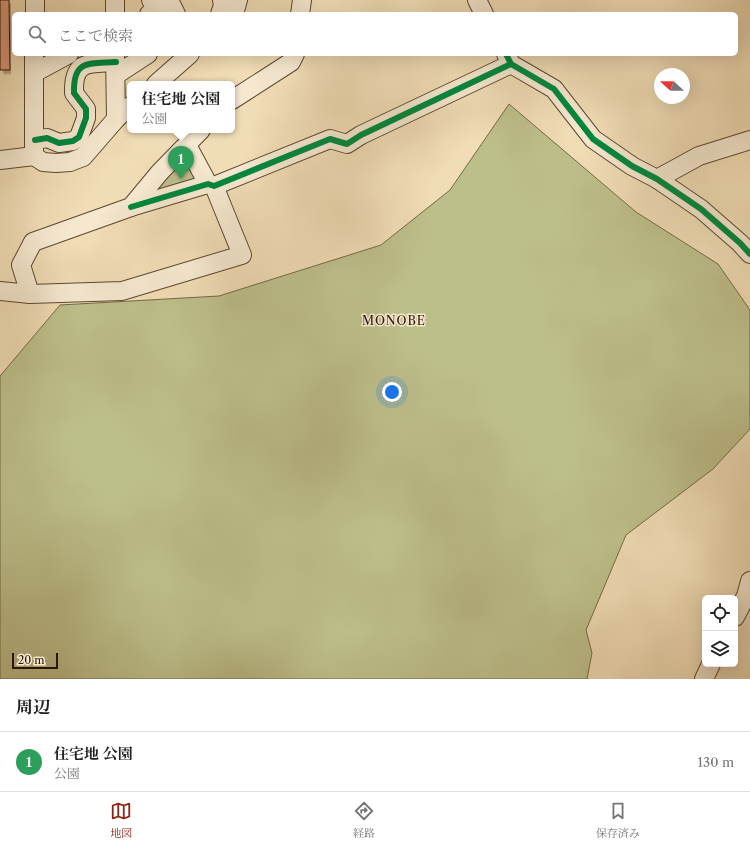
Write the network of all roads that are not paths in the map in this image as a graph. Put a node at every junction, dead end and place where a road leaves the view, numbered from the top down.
1 (34, 0) edge
2 (115, 0) edge
3 (151, 0) edge
4 (169, 0) edge
5 (222, 0) edge
6 (238, 0) edge
7 (302, 0) edge
8 (477, 0) edge
9 (35, 12) edge
10 (115, 12) edge
11 (152, 12) edge
12 (175, 12) edge
13 (221, 12) edge
14 (235, 12) edge
15 (300, 12) edge
16 (483, 12) edge
17 (34, 56) edge
18 (65, 56) edge
19 (142, 56) edge
20 (184, 56) edge
21 (294, 56) edge
22 (508, 59) edge
23 (116, 64) edge
24 (34, 73) junction
25 (159, 81) edge
26 (235, 98) edge
27 (127, 109) edge
28 (116, 119) junction
29 (198, 133) edge
30 (750, 140) edge
31 (186, 145) junction
32 (34, 148) junction
33 (0, 160) edge
34 (657, 179) junction
35 (211, 185) junction
36 (131, 207) junction
37 (750, 254) edge
38 (0, 291) edge
39 (30, 294) junction
40 (750, 581) edge
41 (738, 612) edge
42 (710, 667) edge
43 (704, 679) edge

1 - 9 street
2 - 10 street
3 - 11 street
4 - 12 street
5 - 13 street
6 - 14 street
7 - 15 street
8 - 16 street
17 - 24 street
18 - 24 street
19 - 23 street
20 - 25 street
21 - 26 street
22 - 34 street
22 - 35 street
23 - 28 street
23 - 32 street
24 - 32 street
27 - 28 street
28 - 32 street
29 - 31 street
30 - 34 street
31 - 35 street
31 - 36 street
32 - 33 street
34 - 37 street
35 - 36 street
35 - 39 street
36 - 39 street
38 - 39 street
40 - 41 street
42 - 43 street

